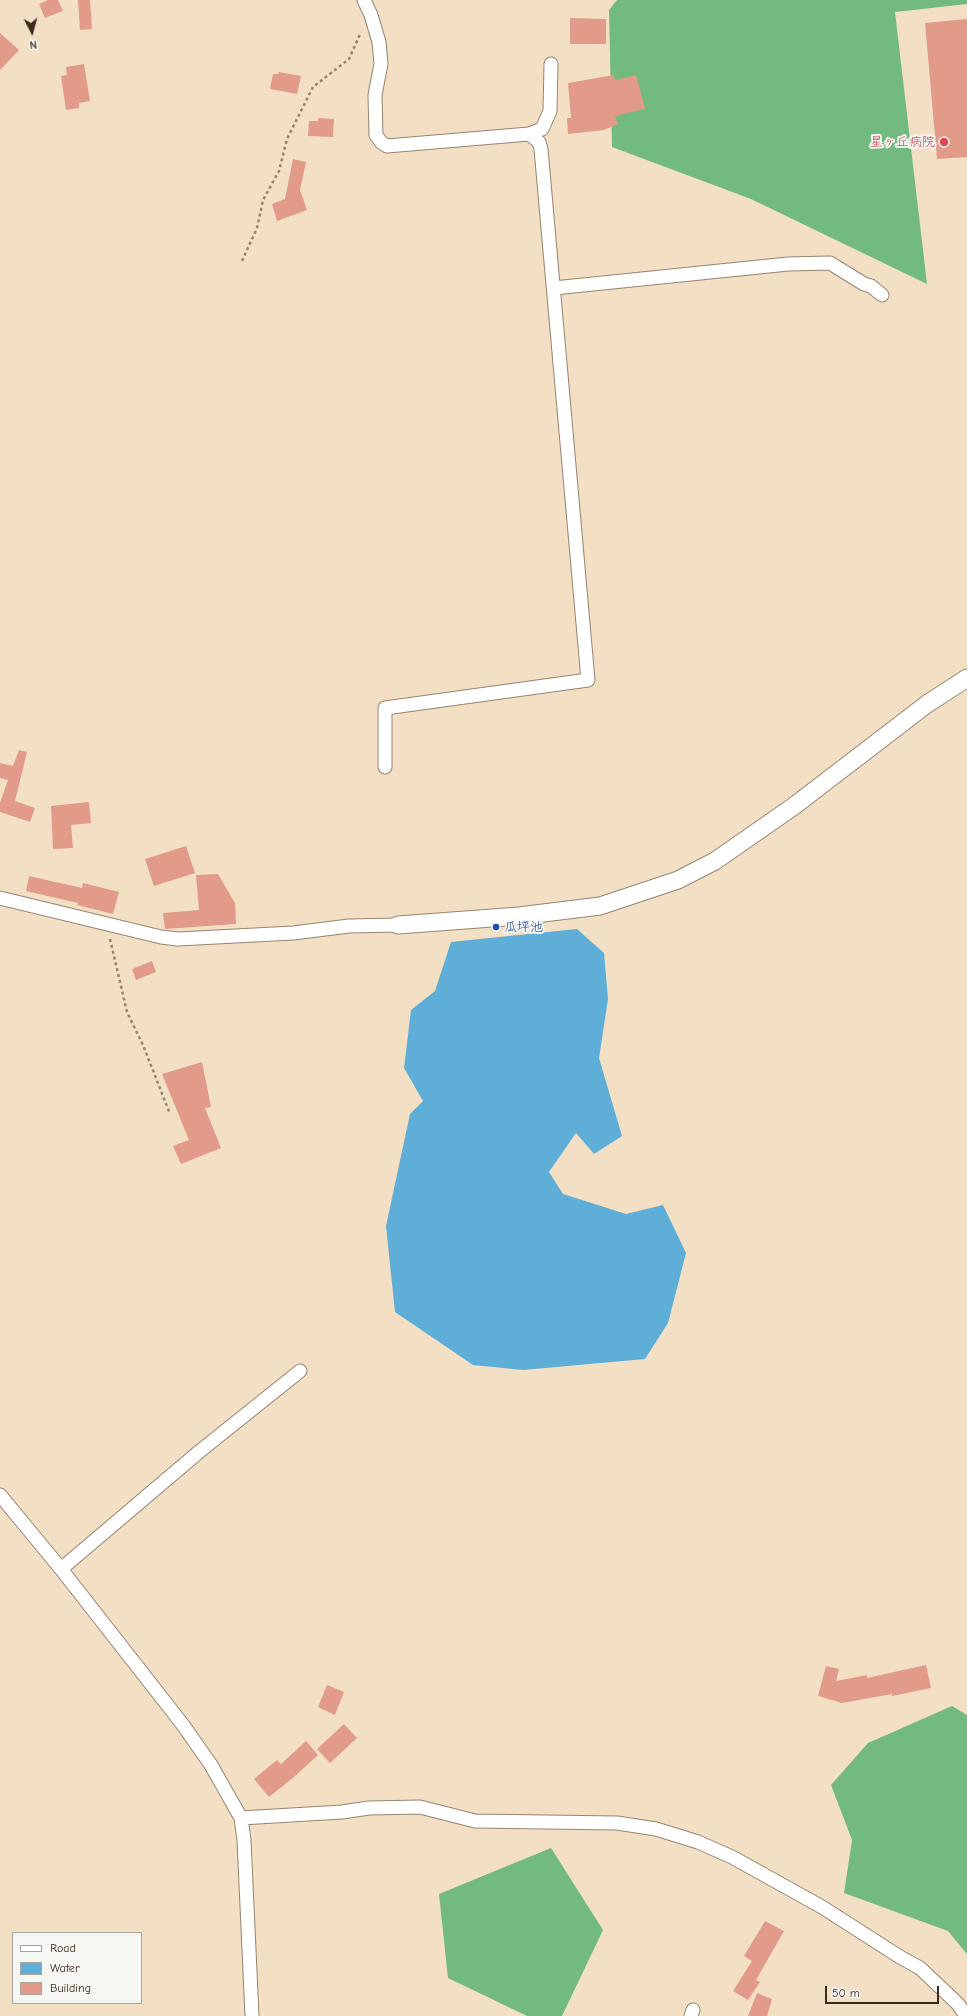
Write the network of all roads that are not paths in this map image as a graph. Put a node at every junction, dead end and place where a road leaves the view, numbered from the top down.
1 (364, 0) edge
2 (551, 64) dead end
3 (530, 134) junction
4 (554, 288) junction
5 (882, 295) dead end
6 (967, 678) edge
7 (385, 767) dead end
8 (0, 898) edge
9 (398, 925) joint
10 (300, 1372) dead end
11 (0, 1495) edge
12 (62, 1569) junction
13 (241, 1818) junction
14 (252, 2016) edge
15 (966, 2016) edge

1 - 3 street
2 - 3 street
3 - 4 street
4 - 5 street
4 - 7 street
6 - 9 street
8 - 9 street
10 - 12 street
11 - 12 street
12 - 13 street
13 - 14 street
13 - 15 street

